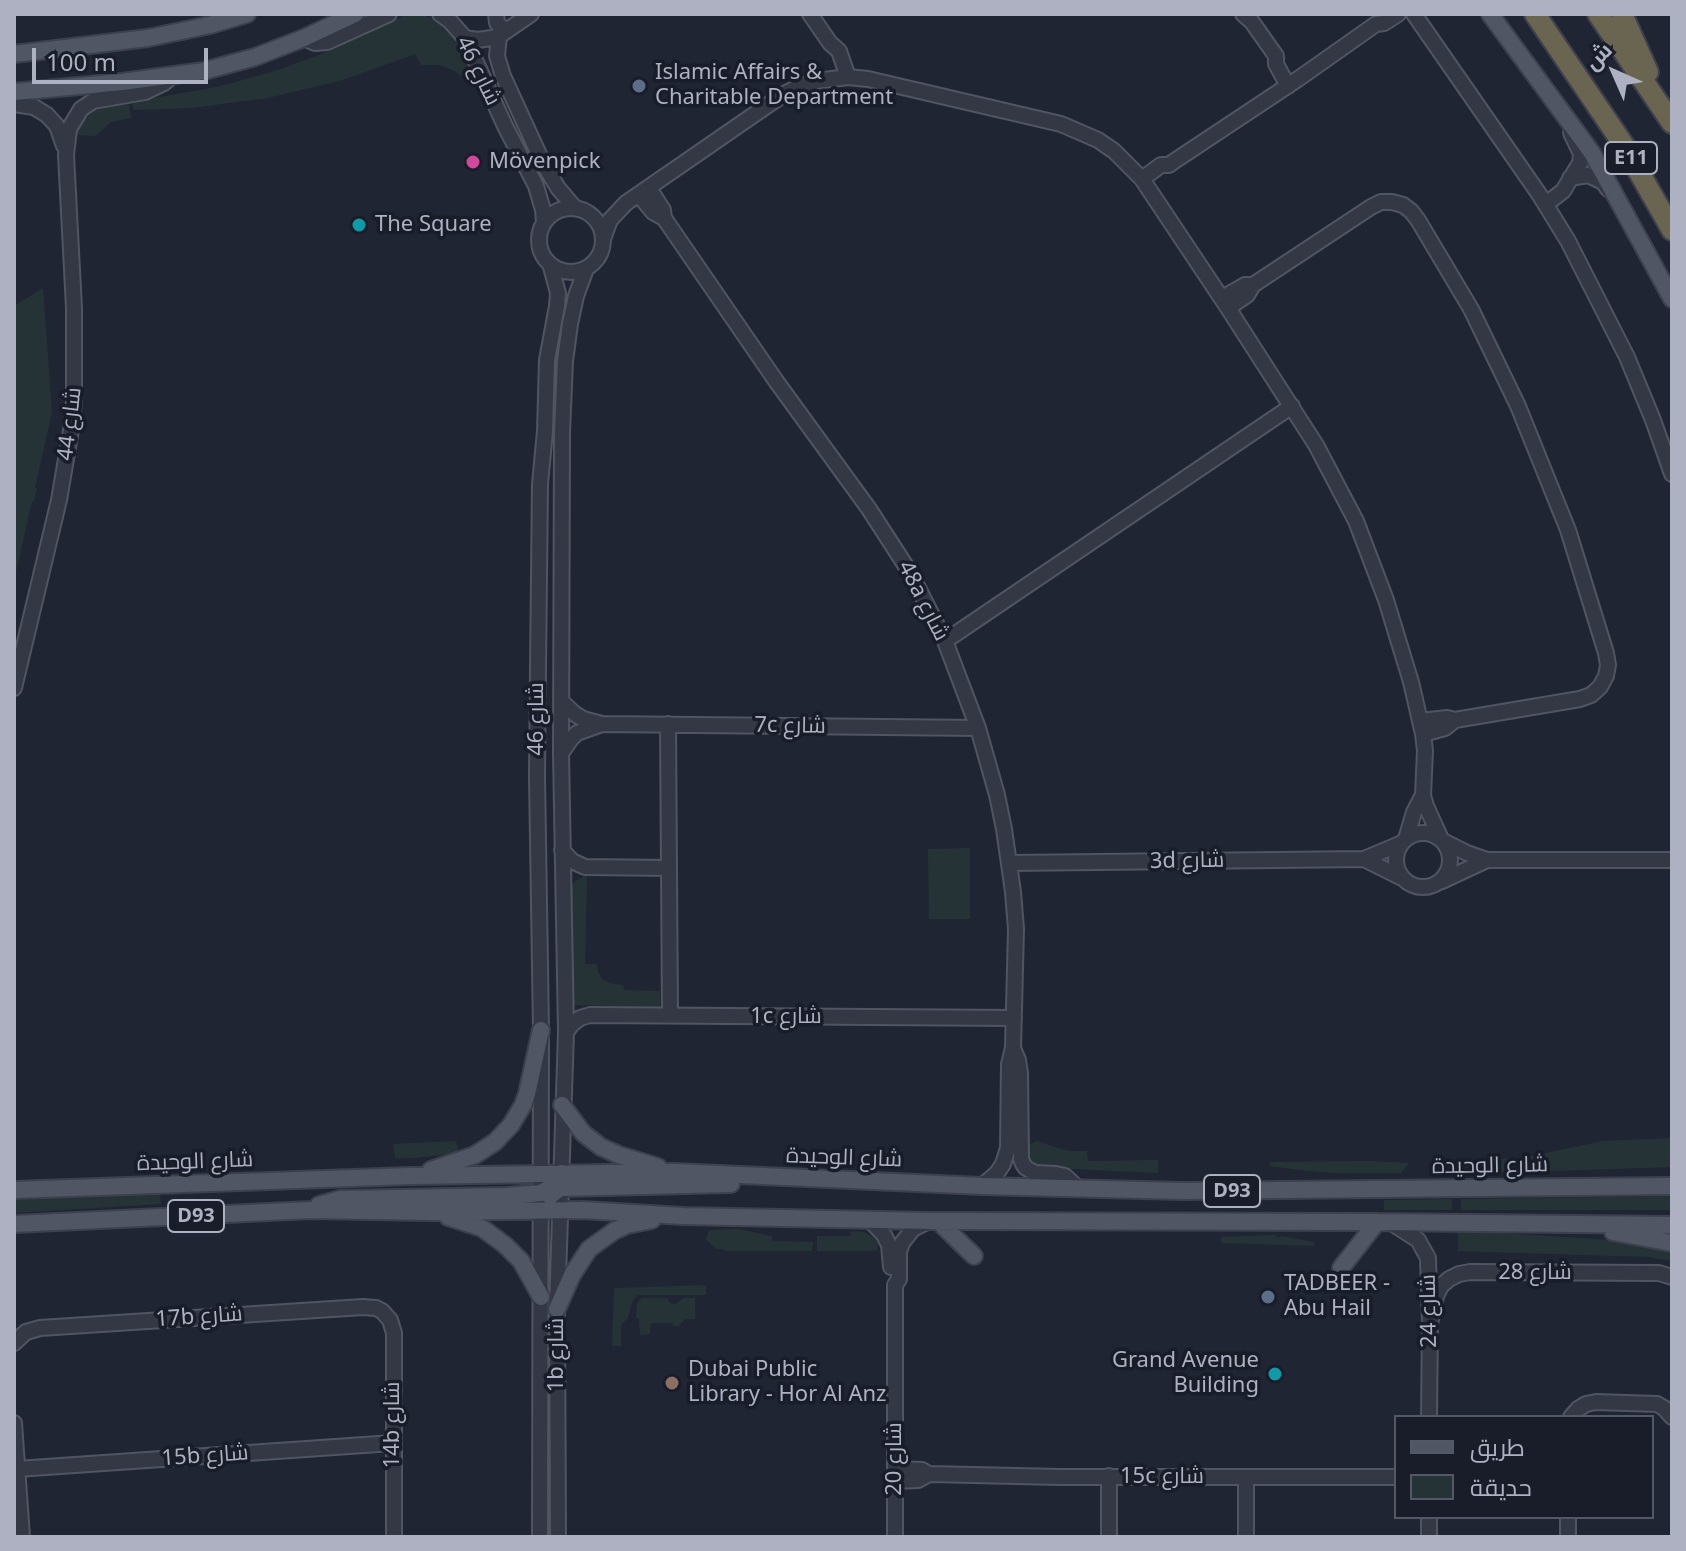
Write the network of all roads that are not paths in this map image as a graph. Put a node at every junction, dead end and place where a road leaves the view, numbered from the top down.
1 (247, 14) edge
2 (355, 14) edge
3 (389, 14) edge
4 (440, 14) edge
5 (496, 14) edge
6 (531, 14) edge
7 (810, 14) edge
8 (1243, 14) edge
9 (1398, 14) edge
10 (1414, 14) edge
11 (1490, 14) edge
12 (1524, 14) edge
13 (1535, 14) edge
14 (1598, 14) edge
15 (1622, 14) edge
16 (1378, 19) edge
17 (504, 33) junction
18 (304, 38) junction
19 (465, 38) junction
20 (14, 54) edge
21 (1564, 56) junction
22 (173, 76) junction
23 (842, 77) junction
24 (1293, 82) junction
25 (14, 92) edge
26 (14, 104) edge
27 (1564, 113) junction
28 (1669, 118) edge
29 (66, 155) junction
30 (1568, 181) junction
31 (1145, 184) junction
32 (644, 191) junction
33 (1542, 199) junction
34 (621, 207) junction
35 (580, 210) junction
36 (1626, 214) junction
37 (544, 222) junction
38 (1672, 230) edge
39 (603, 239) junction
40 (551, 267) junction
41 (586, 269) junction
42 (1672, 299) edge
43 (1225, 303) junction
44 (1292, 406) junction
45 (1672, 474) edge
46 (945, 641) junction
47 (14, 688) edge
48 (561, 701) junction
49 (602, 724) junction
50 (668, 724) junction
51 (978, 728) junction
52 (1422, 728) junction
53 (561, 753) junction
54 (1423, 795) junction
55 (1442, 840) junction
56 (1404, 841) junction
57 (562, 850) junction
58 (1364, 859) junction
59 (1487, 860) junction
60 (1672, 860) edge
61 (1009, 863) junction
62 (593, 868) junction
63 (669, 868) junction
64 (1402, 878) junction
65 (1441, 881) junction
66 (562, 890) junction
67 (670, 1015) junction
68 (1014, 1018) junction
69 (541, 1030) junction
70 (566, 1032) junction
71 (1013, 1048) junction
72 (562, 1105) junction
73 (675, 1172) junction
74 (541, 1173) junction
75 (410, 1176) junction
76 (754, 1176) junction
77 (560, 1180) junction
78 (1667, 1185) edge
79 (982, 1186) junction
80 (1079, 1189) junction
81 (14, 1190) edge
82 (541, 1202) junction
83 (311, 1210) junction
84 (431, 1212) junction
85 (560, 1212) junction
86 (683, 1216) junction
87 (869, 1219) junction
88 (934, 1221) junction
89 (1384, 1222) junction
90 (14, 1224) edge
91 (1581, 1225) junction
92 (1672, 1225) edge
93 (1672, 1243) edge
94 (974, 1256) dead end
95 (1341, 1268) dead end
96 (1672, 1277) edge
97 (895, 1285) junction
98 (541, 1297) junction
99 (557, 1309) junction
100 (387, 1315) joint
101 (1430, 1324) junction
102 (14, 1343) edge
103 (1671, 1414) edge
104 (1429, 1415) edge
105 (1573, 1415) edge
106 (14, 1423) edge
107 (393, 1443) junction
108 (17, 1469) junction
109 (895, 1475) junction
110 (1109, 1476) junction
111 (1394, 1476) edge
112 (1246, 1477) junction
113 (22, 1537) edge
114 (394, 1537) edge
115 (540, 1537) edge
116 (558, 1537) edge
117 (895, 1537) edge
118 (1109, 1537) edge
119 (1246, 1537) edge

1 - 20 main road
2 - 18 main road
3 - 18 street
4 - 19 street, شارع 46
5 - 17 street
6 - 17 street
7 - 23 street
8 - 24 street
9 - 16 street
10 - 33 street
11 - 27 main road
12 - 21 highway
13 - 21 highway, E11
14 - 28 highway, E11
15 - 28 highway
16 - 24 street
17 - 19 street
17 - 35 street, شارع 46
18 - 22 main road
19 - 37 street, شارع 46
21 - 38 highway, E11
22 - 25 main road
22 - 29 street, شارع 44
23 - 31 street
23 - 32 street
24 - 31 street
26 - 29 street, شارع 44
27 - 30 street
27 - 36 main road
29 - 47 street, شارع 44
30 - 33 street
30 - 36 street
31 - 43 street
32 - 34 street
32 - 46 street, 48a شارع
33 - 45 street
34 - 35 street
34 - 39 street
35 - 37 street
35 - 39 street
36 - 42 main road
37 - 40 street
39 - 41 street
40 - 41 street
40 - 69 street, شارع 46
41 - 48 street, شارع 46
43 - 44 street
43 - 52 street
44 - 46 street
44 - 52 street
46 - 51 street, 48a شارع
48 - 49 street, 7c شارع
48 - 53 street, شارع 46
49 - 50 street, 7c شارع
49 - 53 street, 7c شارع
50 - 51 street, 7c شارع
50 - 63 street
51 - 61 street, 48a شارع
52 - 54 street
53 - 57 street, شارع 46
54 - 55 street
54 - 56 street
55 - 56 street
55 - 59 street
55 - 65 street
56 - 58 street, 3d شارع
56 - 64 street
57 - 62 street
57 - 66 street, شارع 46
58 - 61 street, 3d شارع
58 - 64 street, 3d شارع
59 - 60 street
59 - 65 street
61 - 68 street, 48a شارع
62 - 63 street
62 - 66 street
63 - 67 street
64 - 65 street
66 - 70 street, شارع 46
67 - 68 street, 1c شارع
67 - 70 street, 1c شارع
68 - 71 street, 48a شارع
69 - 74 street, شارع 46
69 - 75 main road
70 - 72 street, شارع 46
71 - 79 street, 48a شارع
71 - 80 street, 48a شارع
72 - 73 main road
72 - 77 street, شارع 46
73 - 76 main road, شارع الوحيدة / D93
73 - 77 main road, شارع الوحيدة / D93
74 - 75 main road, شارع الوحيدة / D93
74 - 77 main road, شارع الوحيدة / D93
74 - 82 street, 1b شارع
75 - 81 main road, شارع الوحيدة / D93
76 - 77 main road
76 - 79 main road, شارع الوحيدة / D93
77 - 82 main road
77 - 85 street, 1b شارع
78 - 80 main road, شارع الوحيدة / D93
79 - 80 main road, شارع الوحيدة / D93
82 - 83 main road
82 - 84 main road, D93
82 - 85 main road, D93
82 - 98 street, 1b شارع
83 - 84 main road, D93
83 - 90 main road, D93
84 - 98 main road
85 - 86 main road, D93
85 - 99 street, 1b شارع
86 - 87 main road, D93
86 - 99 main road
87 - 88 main road, D93
87 - 97 street, شارع 20
88 - 89 main road, D93
88 - 94 main road
88 - 97 street, شارع 20
89 - 91 main road, D93
89 - 95 main road
89 - 101 street, شارع 24
91 - 92 main road, D93
91 - 93 main road
96 - 101 street, شارع 28
97 - 109 street, شارع 20
98 - 115 street, 1b شارع
99 - 116 street, 1b شارع
100 - 102 street, 17b شارع
100 - 107 street, 14b شارع
101 - 104 street, شارع 24
103 - 105 street
106 - 108 street
107 - 108 street, 15b شارع
107 - 114 street, 14b شارع
108 - 113 street
109 - 110 street, 15c شارع
109 - 117 street, شارع 20
110 - 112 street, 15c شارع
110 - 118 street
111 - 112 street, 15c شارع
112 - 119 street

